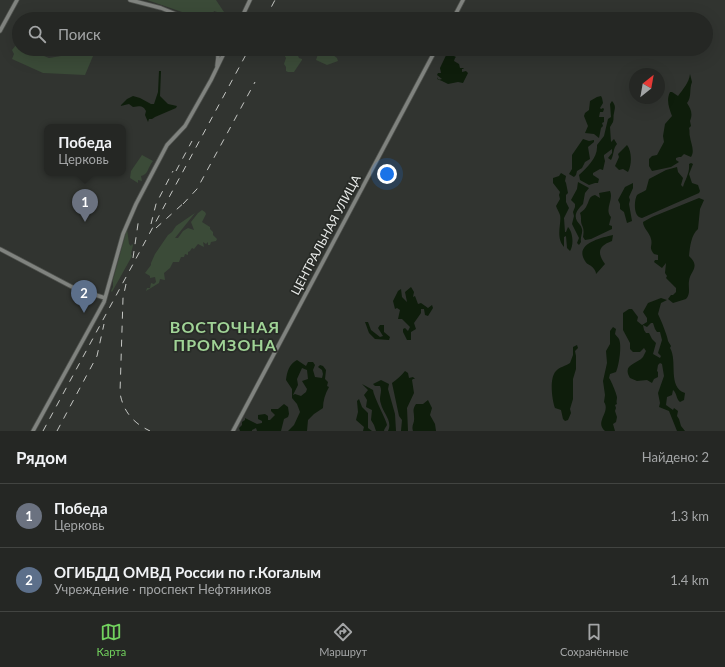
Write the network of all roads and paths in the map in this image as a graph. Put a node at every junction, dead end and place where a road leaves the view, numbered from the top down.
1 (16, 0) edge
2 (130, 0) edge
3 (137, 0) edge
4 (250, 0) edge
5 (463, 0) edge
6 (171, 12) edge
7 (175, 12) edge
8 (244, 12) edge
9 (457, 12) edge
10 (0, 28) edge
11 (0, 31) edge
12 (218, 56) edge
13 (223, 56) edge
14 (432, 56) edge
15 (211, 80) junction
16 (0, 249) edge
17 (105, 298) junction
18 (33, 431) edge
19 (233, 431) edge

1 - 10 main road
1 - 11 main road
2 - 6 main road
3 - 7 main road
4 - 8 main road
5 - 9 main road
12 - 15 main road
13 - 15 main road
14 - 19 main road, ЦЕНТРАЛЬНАЯ УЛИЦА
15 - 17 main road
16 - 17 main road
17 - 18 main road

